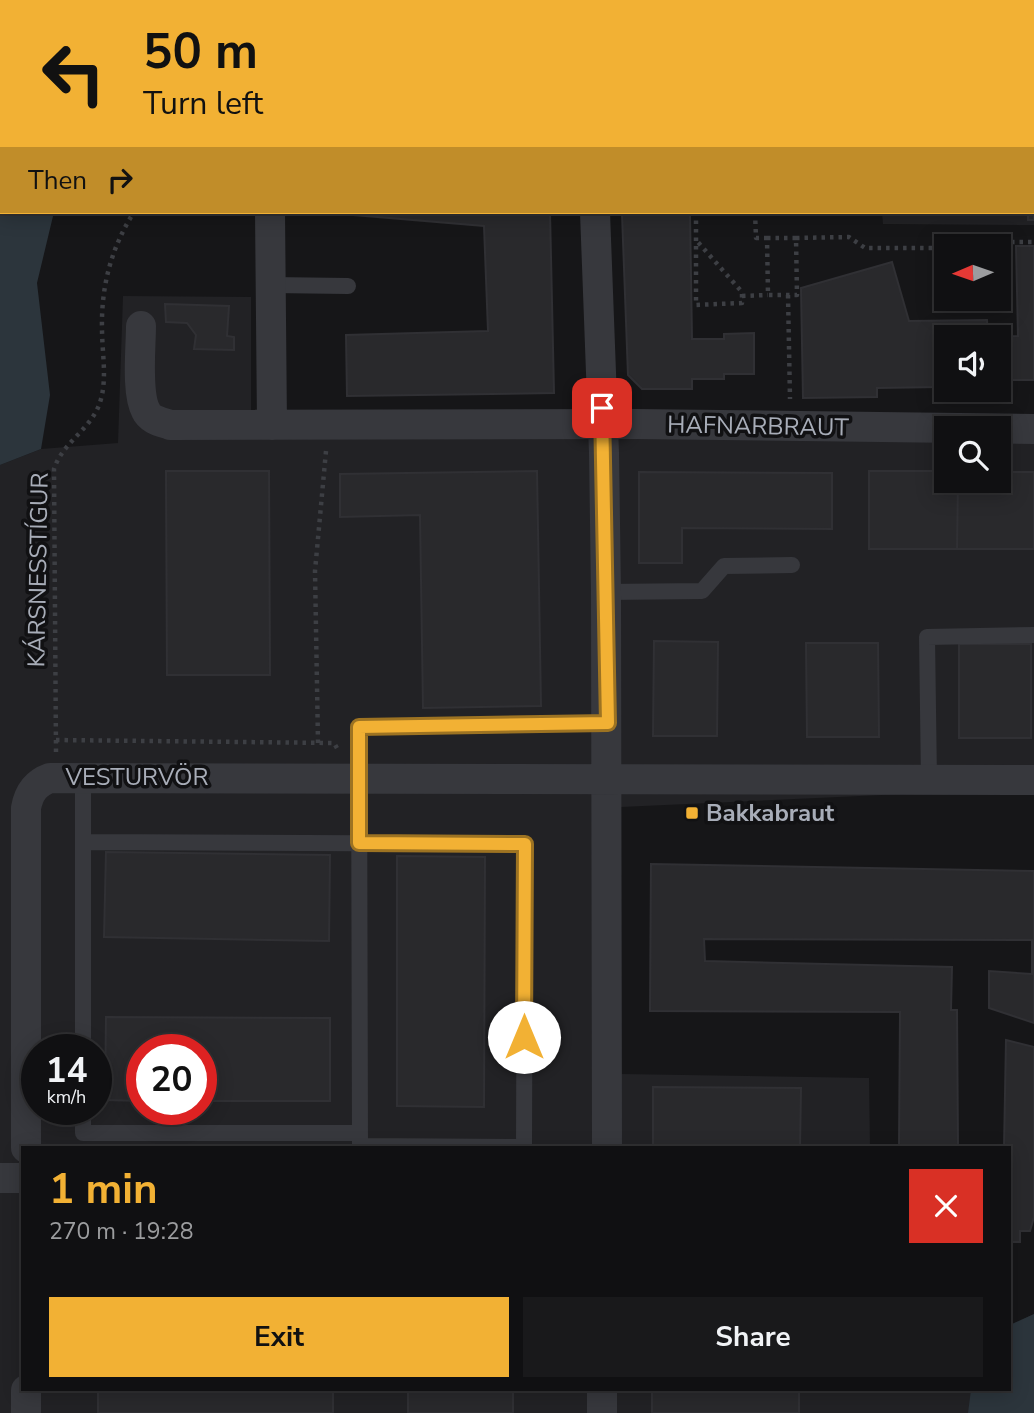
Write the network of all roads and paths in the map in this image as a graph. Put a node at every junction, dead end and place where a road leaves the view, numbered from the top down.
1 (133, 214) edge
2 (270, 214) edge
3 (595, 214) edge
4 (696, 214) edge
5 (755, 214) edge
6 (768, 238) junction
7 (796, 238) junction
8 (696, 240) junction
9 (1012, 242) edge
10 (1034, 242) edge
11 (934, 247) edge
12 (271, 285) junction
13 (348, 286) dead end
14 (768, 295) junction
15 (788, 295) junction
16 (742, 296) junction
17 (141, 326) dead end
18 (790, 409) dead end
19 (272, 425) junction
20 (602, 425) junction
21 (1034, 429) edge
22 (327, 448) dead end
23 (792, 565) dead end
24 (606, 592) junction
25 (1034, 635) edge
26 (608, 723) junction
27 (55, 740) junction
28 (318, 743) junction
29 (69, 777) junction
30 (359, 778) junction
31 (606, 779) junction
32 (1034, 780) edge
33 (929, 781) junction
34 (83, 842) junction
35 (359, 843) junction
36 (83, 1034) edge
37 (83, 1125) edge
38 (360, 1142) edge
39 (26, 1146) edge
40 (491, 1146) edge
41 (524, 1146) edge
42 (607, 1146) edge
43 (0, 1178) edge
44 (21, 1178) edge
45 (26, 1391) edge
46 (602, 1391) edge
47 (26, 1413) edge
48 (602, 1413) edge

1 - 27 path, KÁRSNESSTÍGUR
2 - 12 street
3 - 20 street
4 - 8 path
5 - 6 path
6 - 7 path
6 - 14 path
7 - 11 path
7 - 15 path
8 - 16 path
8 - 16 path
9 - 10 path
12 - 13 lane
12 - 19 street
14 - 15 path
14 - 16 path
15 - 18 path
17 - 19 street, HAFNARBRAUT
19 - 20 street, HAFNARBRAUT
20 - 21 street, HAFNARBRAUT
20 - 24 street
22 - 28 path
23 - 24 lane
24 - 26 street
25 - 33 lane
26 - 30 lane
26 - 31 street
27 - 28 path
27 - 29 path, KÁRSNESSTÍGUR
28 - 30 path
29 - 30 street, VESTURVÖR
29 - 34 lane
29 - 39 street, VESTURVÖR
30 - 31 street, VESTURVÖR
30 - 35 lane
31 - 33 street
31 - 42 street
32 - 33 street
34 - 35 lane
34 - 36 lane
35 - 38 lane
35 - 41 lane
37 - 38 lane
38 - 40 lane
43 - 44 street
45 - 47 street
46 - 48 street

